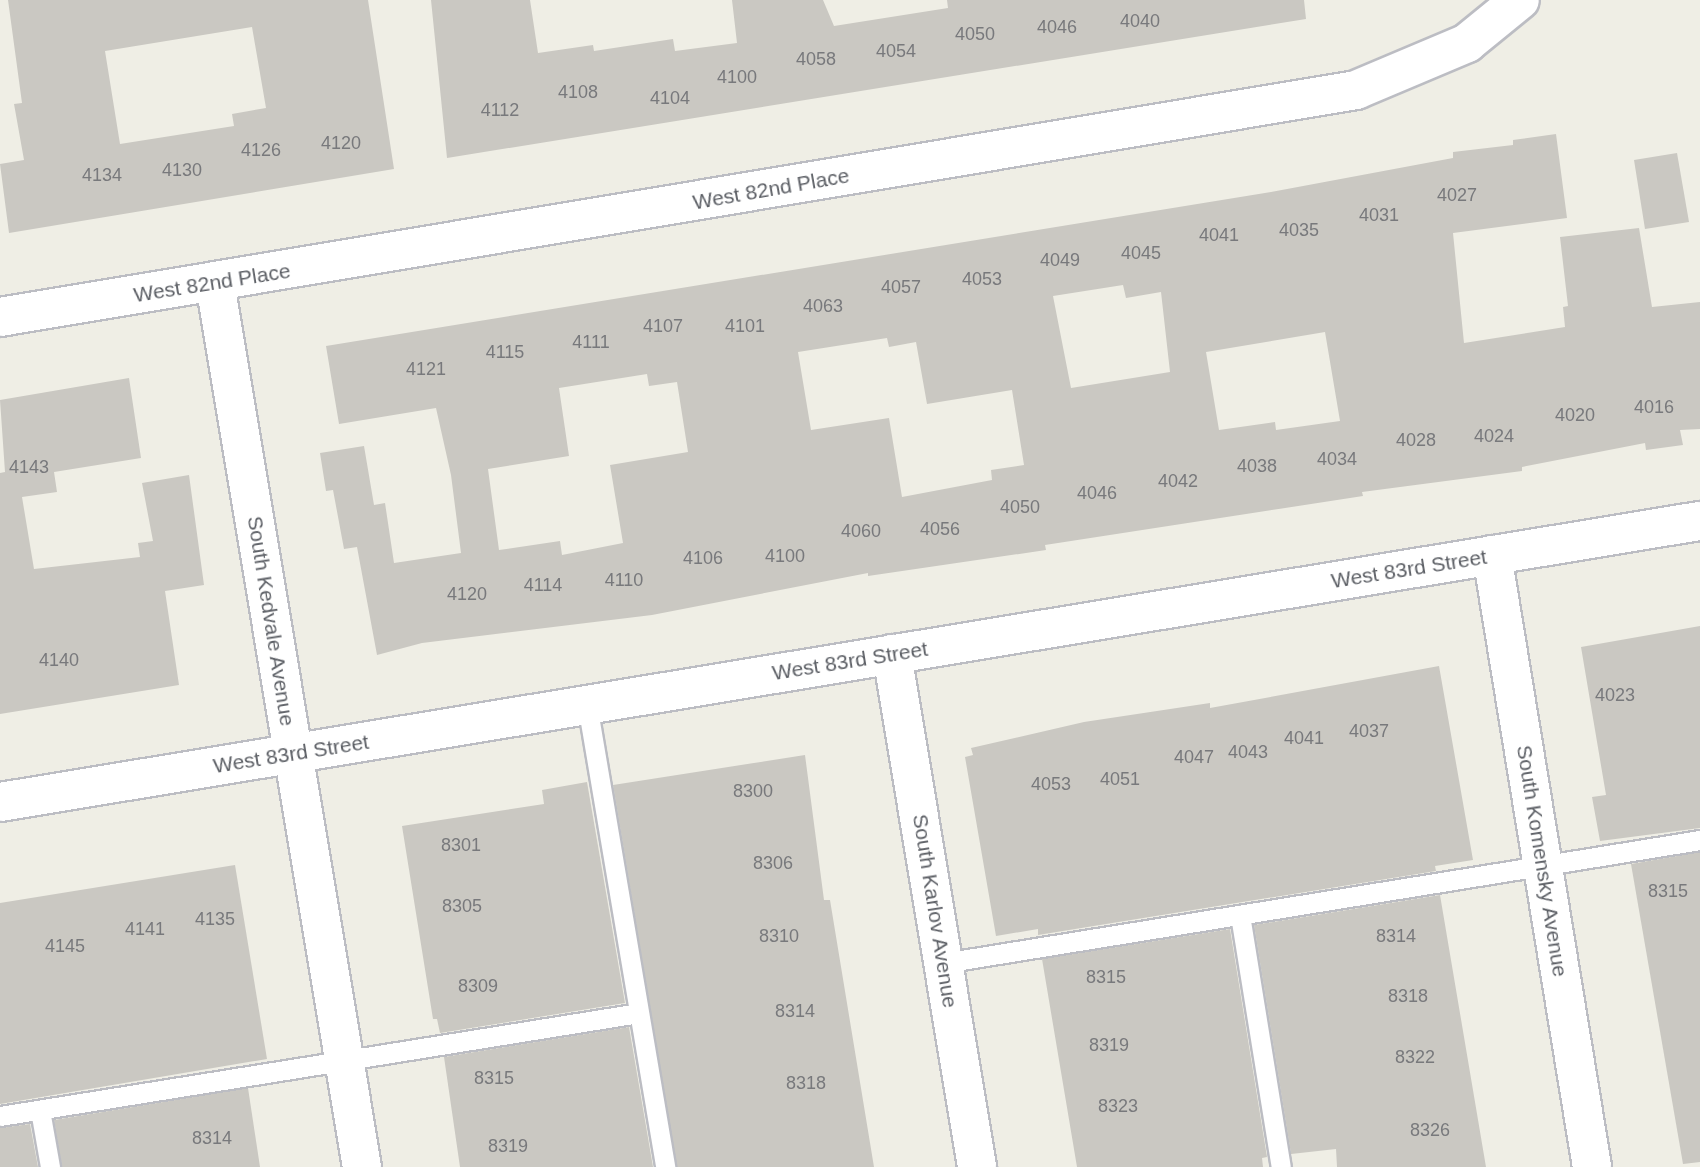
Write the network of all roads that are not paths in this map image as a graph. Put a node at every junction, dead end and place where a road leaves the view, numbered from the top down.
1 (1520, 0) edge
2 (215, 283) junction
3 (0, 317) edge
4 (1700, 521) edge
5 (1492, 555) junction
6 (892, 654) junction
7 (587, 705) junction
8 (293, 753) junction
9 (0, 802) edge
10 (1700, 840) edge
11 (1543, 867) junction
12 (1240, 915) junction
13 (943, 963) junction
14 (639, 1013) junction
15 (344, 1061) junction
16 (40, 1110) junction
17 (0, 1116) edge
18 (50, 1167) edge
19 (362, 1167) edge
20 (665, 1167) edge
21 (977, 1167) edge
22 (1281, 1167) edge
23 (1592, 1167) edge

1 - 2 street, West 82nd Place
2 - 3 street, West 82nd Place
2 - 8 street, South Kedvale Avenue
4 - 5 street, West 83rd Street
5 - 6 street, West 83rd Street
5 - 11 street, South Komensky Avenue
6 - 7 street, West 83rd Street
6 - 13 street, South Karlov Avenue
7 - 8 street, West 83rd Street
7 - 14 lane
8 - 9 street, West 83rd Street
8 - 15 street, South Kedvale Avenue
10 - 11 lane
11 - 12 lane
11 - 23 street, South Komensky Avenue
12 - 13 lane
12 - 22 lane
13 - 21 street, South Karlov Avenue
14 - 15 lane
14 - 20 lane
15 - 16 lane
15 - 19 street, South Kedvale Avenue
16 - 17 lane
16 - 18 lane

